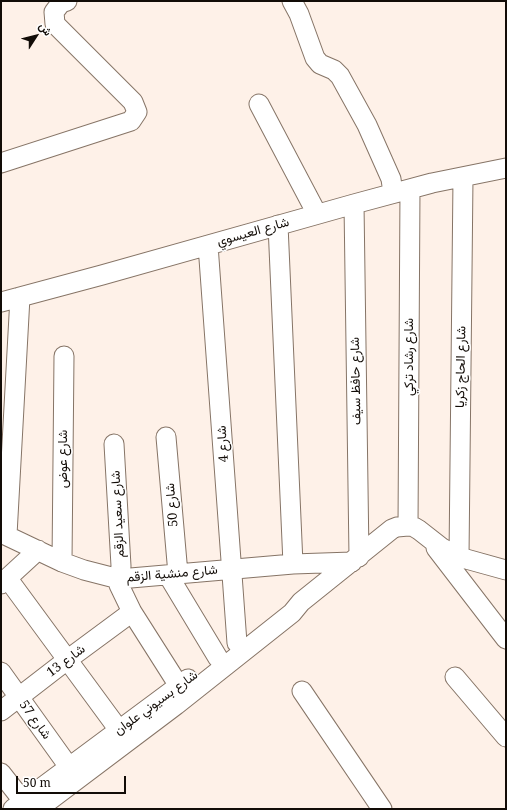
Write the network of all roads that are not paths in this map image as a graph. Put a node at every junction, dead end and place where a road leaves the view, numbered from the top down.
1 (67, 1) edge
2 (292, 1) edge
3 (259, 104) dead end
4 (1, 163) edge
5 (506, 168) edge
6 (463, 178) junction
7 (402, 191) junction
8 (354, 204) junction
9 (317, 214) junction
10 (278, 225) junction
11 (208, 245) junction
12 (20, 297) junction
13 (1, 302) edge
14 (64, 356) dead end
15 (166, 436) dead end
16 (114, 444) dead end
17 (408, 526) junction
18 (4, 534) edge
19 (427, 537) junction
20 (38, 550) junction
21 (459, 557) junction
22 (355, 560) junction
23 (62, 562) junction
24 (293, 564) junction
25 (232, 569) junction
26 (506, 570) edge
27 (173, 575) junction
28 (119, 579) junction
29 (4, 581) edge
30 (301, 602) junction
31 (132, 612) junction
32 (506, 639) edge
33 (237, 643) junction
34 (218, 658) junction
35 (67, 660) junction
36 (1, 672) edge
37 (455, 677) dead end
38 (179, 686) junction
39 (302, 691) dead end
40 (19, 697) junction
41 (1, 711) edge
42 (120, 730) junction
43 (506, 737) edge
44 (69, 767) junction
45 (1, 773) edge
46 (25, 806) edge
47 (382, 809) edge

1 - 4 street
2 - 7 street, شارع رشاد تركي
3 - 9 street
5 - 6 street, شارع العيسوي
6 - 7 street, شارع العيسوي
6 - 21 street, شارع الحاج زكريا
7 - 8 street, شارع العيسوي
7 - 17 street, شارع رشاد تركي
8 - 9 street, شارع العيسوي
8 - 22 street, شارع حافظ سيف
9 - 10 street, شارع العيسوي
10 - 11 street, شارع العيسوي
10 - 24 street
11 - 12 street, شارع العيسوي
11 - 25 street, شارع 4
12 - 13 street, شارع العيسوي
12 - 18 street
14 - 23 street, شارع عوض
15 - 27 street, شارع 50
16 - 28 street, شارع سعيد الزقم
17 - 19 street
17 - 22 street, شارع بسيوني علوان
18 - 20 street, شارع منشية الزقم
19 - 21 street
19 - 32 street
20 - 23 street, شارع منشية الزقم
20 - 29 street
21 - 26 street
22 - 24 street, شارع منشية الزقم
22 - 30 street, شارع بسيوني علوان
23 - 28 street, شارع منشية الزقم
24 - 25 street, شارع منشية الزقم
25 - 27 street, شارع منشية الزقم
25 - 33 street, شارع 4
27 - 28 street, شارع منشية الزقم
27 - 34 street
28 - 31 street, شارع سعيد الزقم
29 - 35 street
30 - 33 street, شارع بسيوني علوان
30 - 46 street, شارع بسيوني علوان
31 - 35 street, شارع 13
31 - 38 street, شارع سعيد الزقم
33 - 34 street, شارع بسيوني علوان
34 - 38 street, شارع بسيوني علوان
35 - 40 street, شارع 13
35 - 42 street
36 - 40 street, شارع 57
37 - 43 street
38 - 42 street, شارع بسيوني علوان
39 - 47 street
40 - 41 street, شارع 13
40 - 44 street, شارع 57
42 - 44 street, شارع بسيوني علوان
44 - 46 street, شارع بسيوني علوان
45 - 46 street

